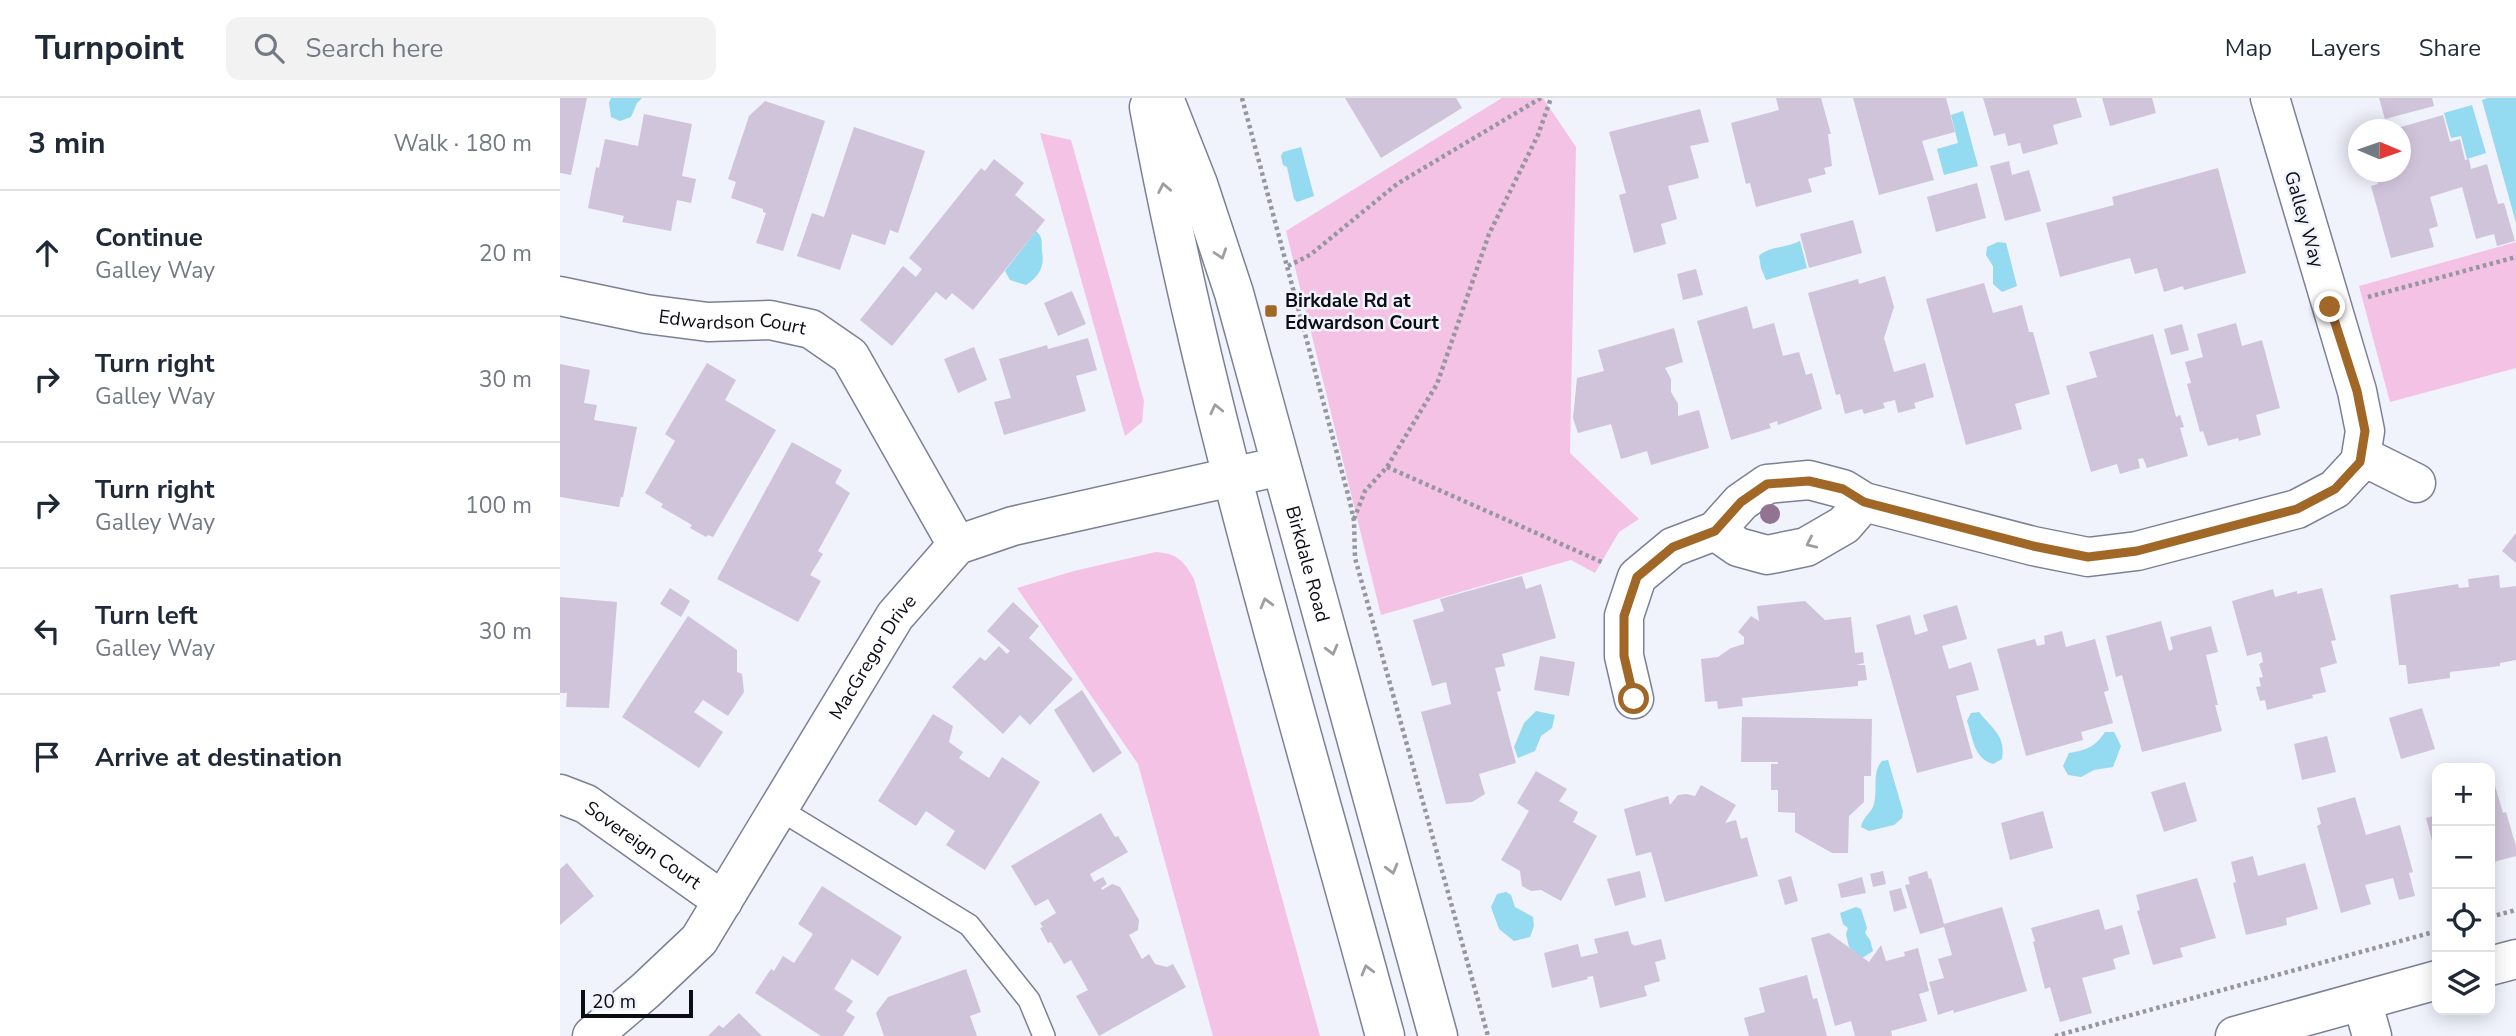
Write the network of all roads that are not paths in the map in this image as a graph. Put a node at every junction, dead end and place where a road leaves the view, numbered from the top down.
1 (1148, 98) edge
2 (1164, 98) edge
3 (2270, 98) edge
4 (560, 296) edge
5 (2360, 462) junction
6 (1281, 466) junction
7 (1231, 476) junction
8 (2416, 483) dead end
9 (1864, 502) junction
10 (1715, 531) junction
11 (957, 545) junction
12 (1634, 699) dead end
13 (560, 794) edge
14 (779, 810) junction
15 (723, 901) junction
16 (2516, 959) edge
17 (2495, 965) edge
18 (2432, 983) edge
19 (2367, 1018) edge
20 (592, 1036) edge
21 (1044, 1036) edge
22 (1385, 1036) edge
23 (1438, 1036) edge
24 (2235, 1036) edge

7 -> 1 street
2 -> 6 street, Birkdale Road
3 - 5 street, Galley Way
4 - 11 street, Edwardson Court
5 - 8 street
5 - 9 street
6 - 7 street
6 -> 23 street, Birkdale Road
7 - 11 street
22 -> 7 street
9 -> 10 street
9 - 10 street
10 - 12 street
11 - 14 street, MacGregor Drive
13 - 15 street, Sovereign Court
14 - 15 street, MacGregor Drive
14 - 21 lane
15 - 20 street, MacGregor Drive
16 - 17 street
18 - 19 street
19 - 24 street

